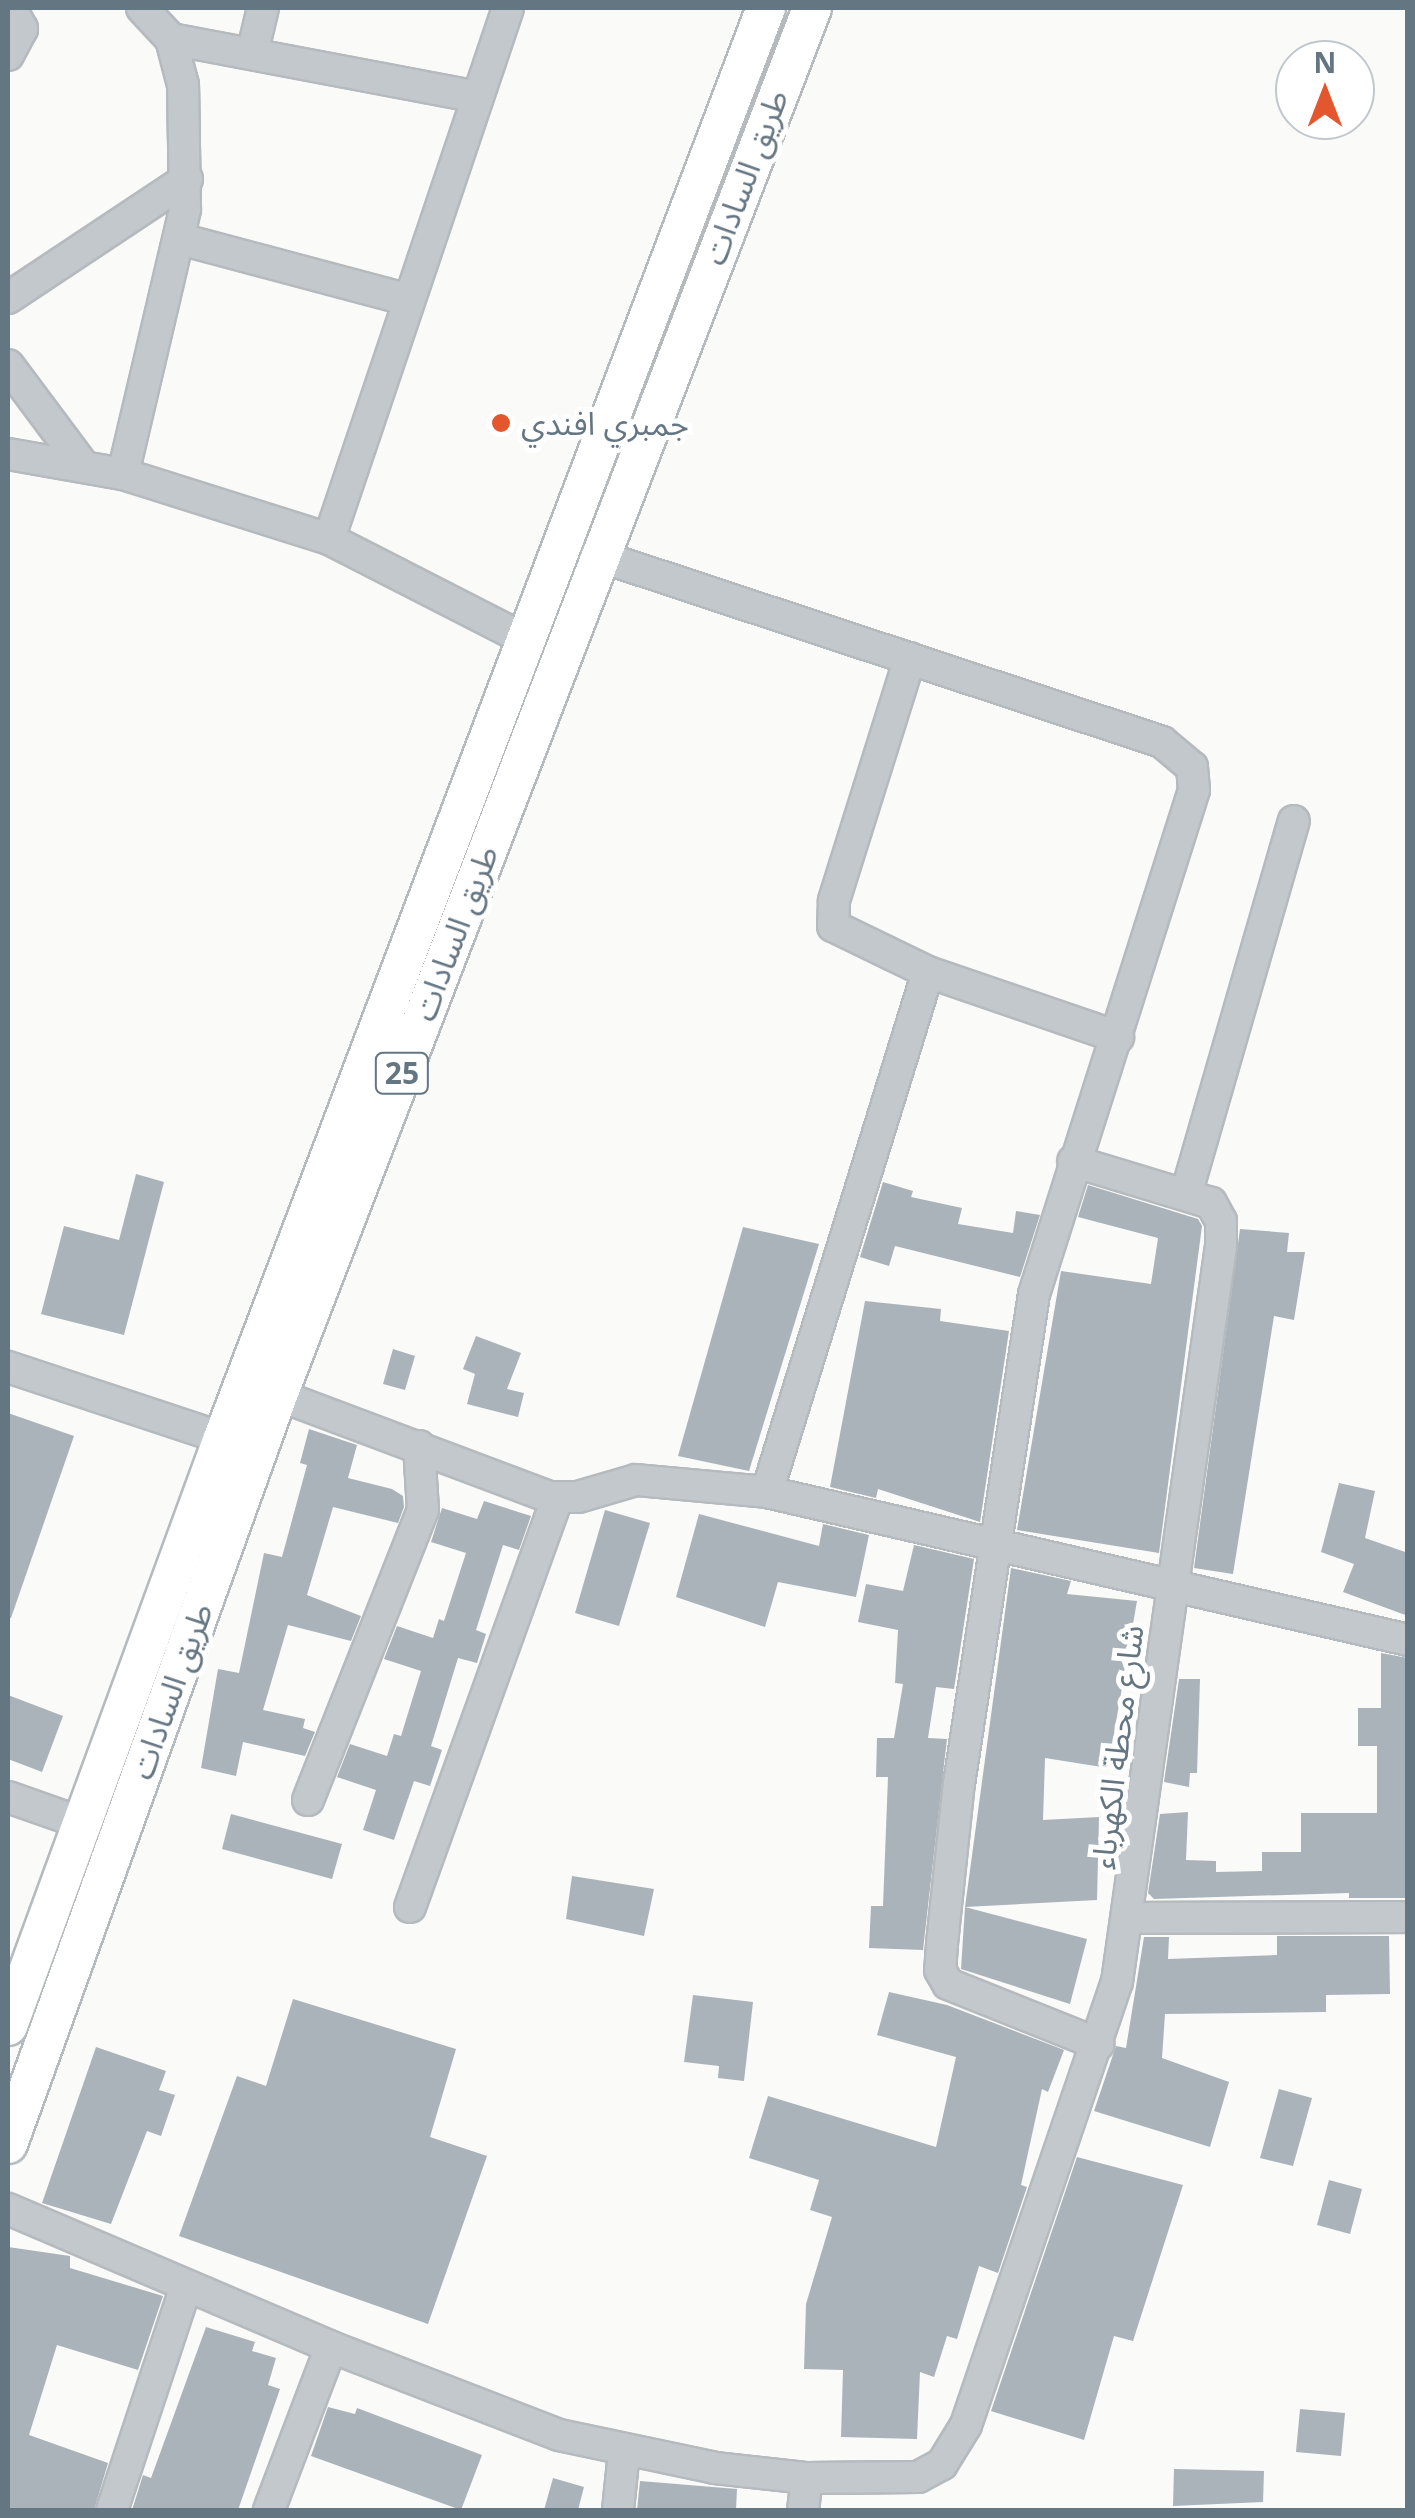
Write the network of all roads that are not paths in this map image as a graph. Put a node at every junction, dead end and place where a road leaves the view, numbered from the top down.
1 (11, 8) edge
2 (142, 8) edge
3 (262, 8) edge
4 (508, 8) edge
5 (766, 8) edge
6 (812, 8) edge
7 (171, 39) junction
8 (252, 54) junction
9 (8, 55) edge
10 (478, 97) junction
11 (187, 179) junction
12 (180, 239) junction
13 (8, 298) edge
14 (409, 300) junction
15 (8, 365) edge
16 (8, 454) edge
17 (84, 467) junction
18 (123, 474) junction
19 (328, 539) junction
20 (596, 555) junction
21 (524, 639) junction
22 (910, 658) junction
23 (1294, 821) dead end
24 (413, 934) junction
25 (450, 949) junction
26 (928, 972) junction
27 (1118, 1037) junction
28 (1073, 1161) junction
29 (1186, 1191) junction
30 (8, 1366) edge
31 (278, 1395) junction
32 (223, 1438) junction
33 (419, 1446) junction
34 (768, 1492) junction
35 (557, 1499) junction
36 (996, 1544) junction
37 (1173, 1585) junction
38 (1408, 1640) edge
39 (8, 1796) edge
40 (308, 1800) dead end
41 (82, 1823) junction
42 (410, 1907) dead end
43 (1408, 1916) edge
44 (1129, 1918) junction
45 (8, 2026) edge
46 (1098, 2044) junction
47 (8, 2144) edge
48 (8, 2208) edge
49 (186, 2286) junction
50 (331, 2347) junction
51 (624, 2452) junction
52 (807, 2478) junction
53 (112, 2510) edge
54 (269, 2510) edge
55 (618, 2510) edge
56 (803, 2510) edge

1 - 9 street
2 - 7 street
3 - 8 street
4 - 10 street
5 - 21 main road, طريق السادات / 25
6 - 20 main road, طريق السادات / 25
7 - 8 street
7 - 11 street
8 - 10 street
10 - 14 street
11 - 12 street
11 - 13 street
12 - 14 street
12 - 18 street
14 - 19 street
15 - 17 street
16 - 17 street
17 - 18 street
18 - 19 street
19 - 21 street
20 - 22 street
20 - 25 main road, طريق السادات / 25
21 - 24 main road, طريق السادات / 25
22 - 26 street
22 - 27 street
23 - 29 street
24 - 25 main road
24 - 32 main road, طريق السادات / 25
25 - 31 main road, طريق السادات / 25
26 - 27 street
26 - 34 street
27 - 28 street
28 - 29 street, شارع محطة الكهرباء
28 - 36 street
29 - 37 street, شارع محطة الكهرباء
30 - 32 street
31 - 33 street
31 - 47 main road, طريق السادات / 25
32 - 41 main road, طريق السادات / 25
33 - 35 street
33 - 40 street
34 - 35 street
34 - 36 street
35 - 42 street
36 - 37 street
36 - 46 street
37 - 38 street
37 - 44 street, شارع محطة الكهرباء
39 - 41 street
41 - 45 main road, طريق السادات / 25
43 - 44 street
44 - 46 street, شارع محطة الكهرباء
46 - 52 street, شارع محطة الكهرباء
48 - 49 street, شارع محطة الكهرباء
49 - 50 street, شارع محطة الكهرباء
49 - 53 street
50 - 51 street, شارع محطة الكهرباء
50 - 54 street
51 - 52 street, شارع محطة الكهرباء
51 - 55 street
52 - 56 street

